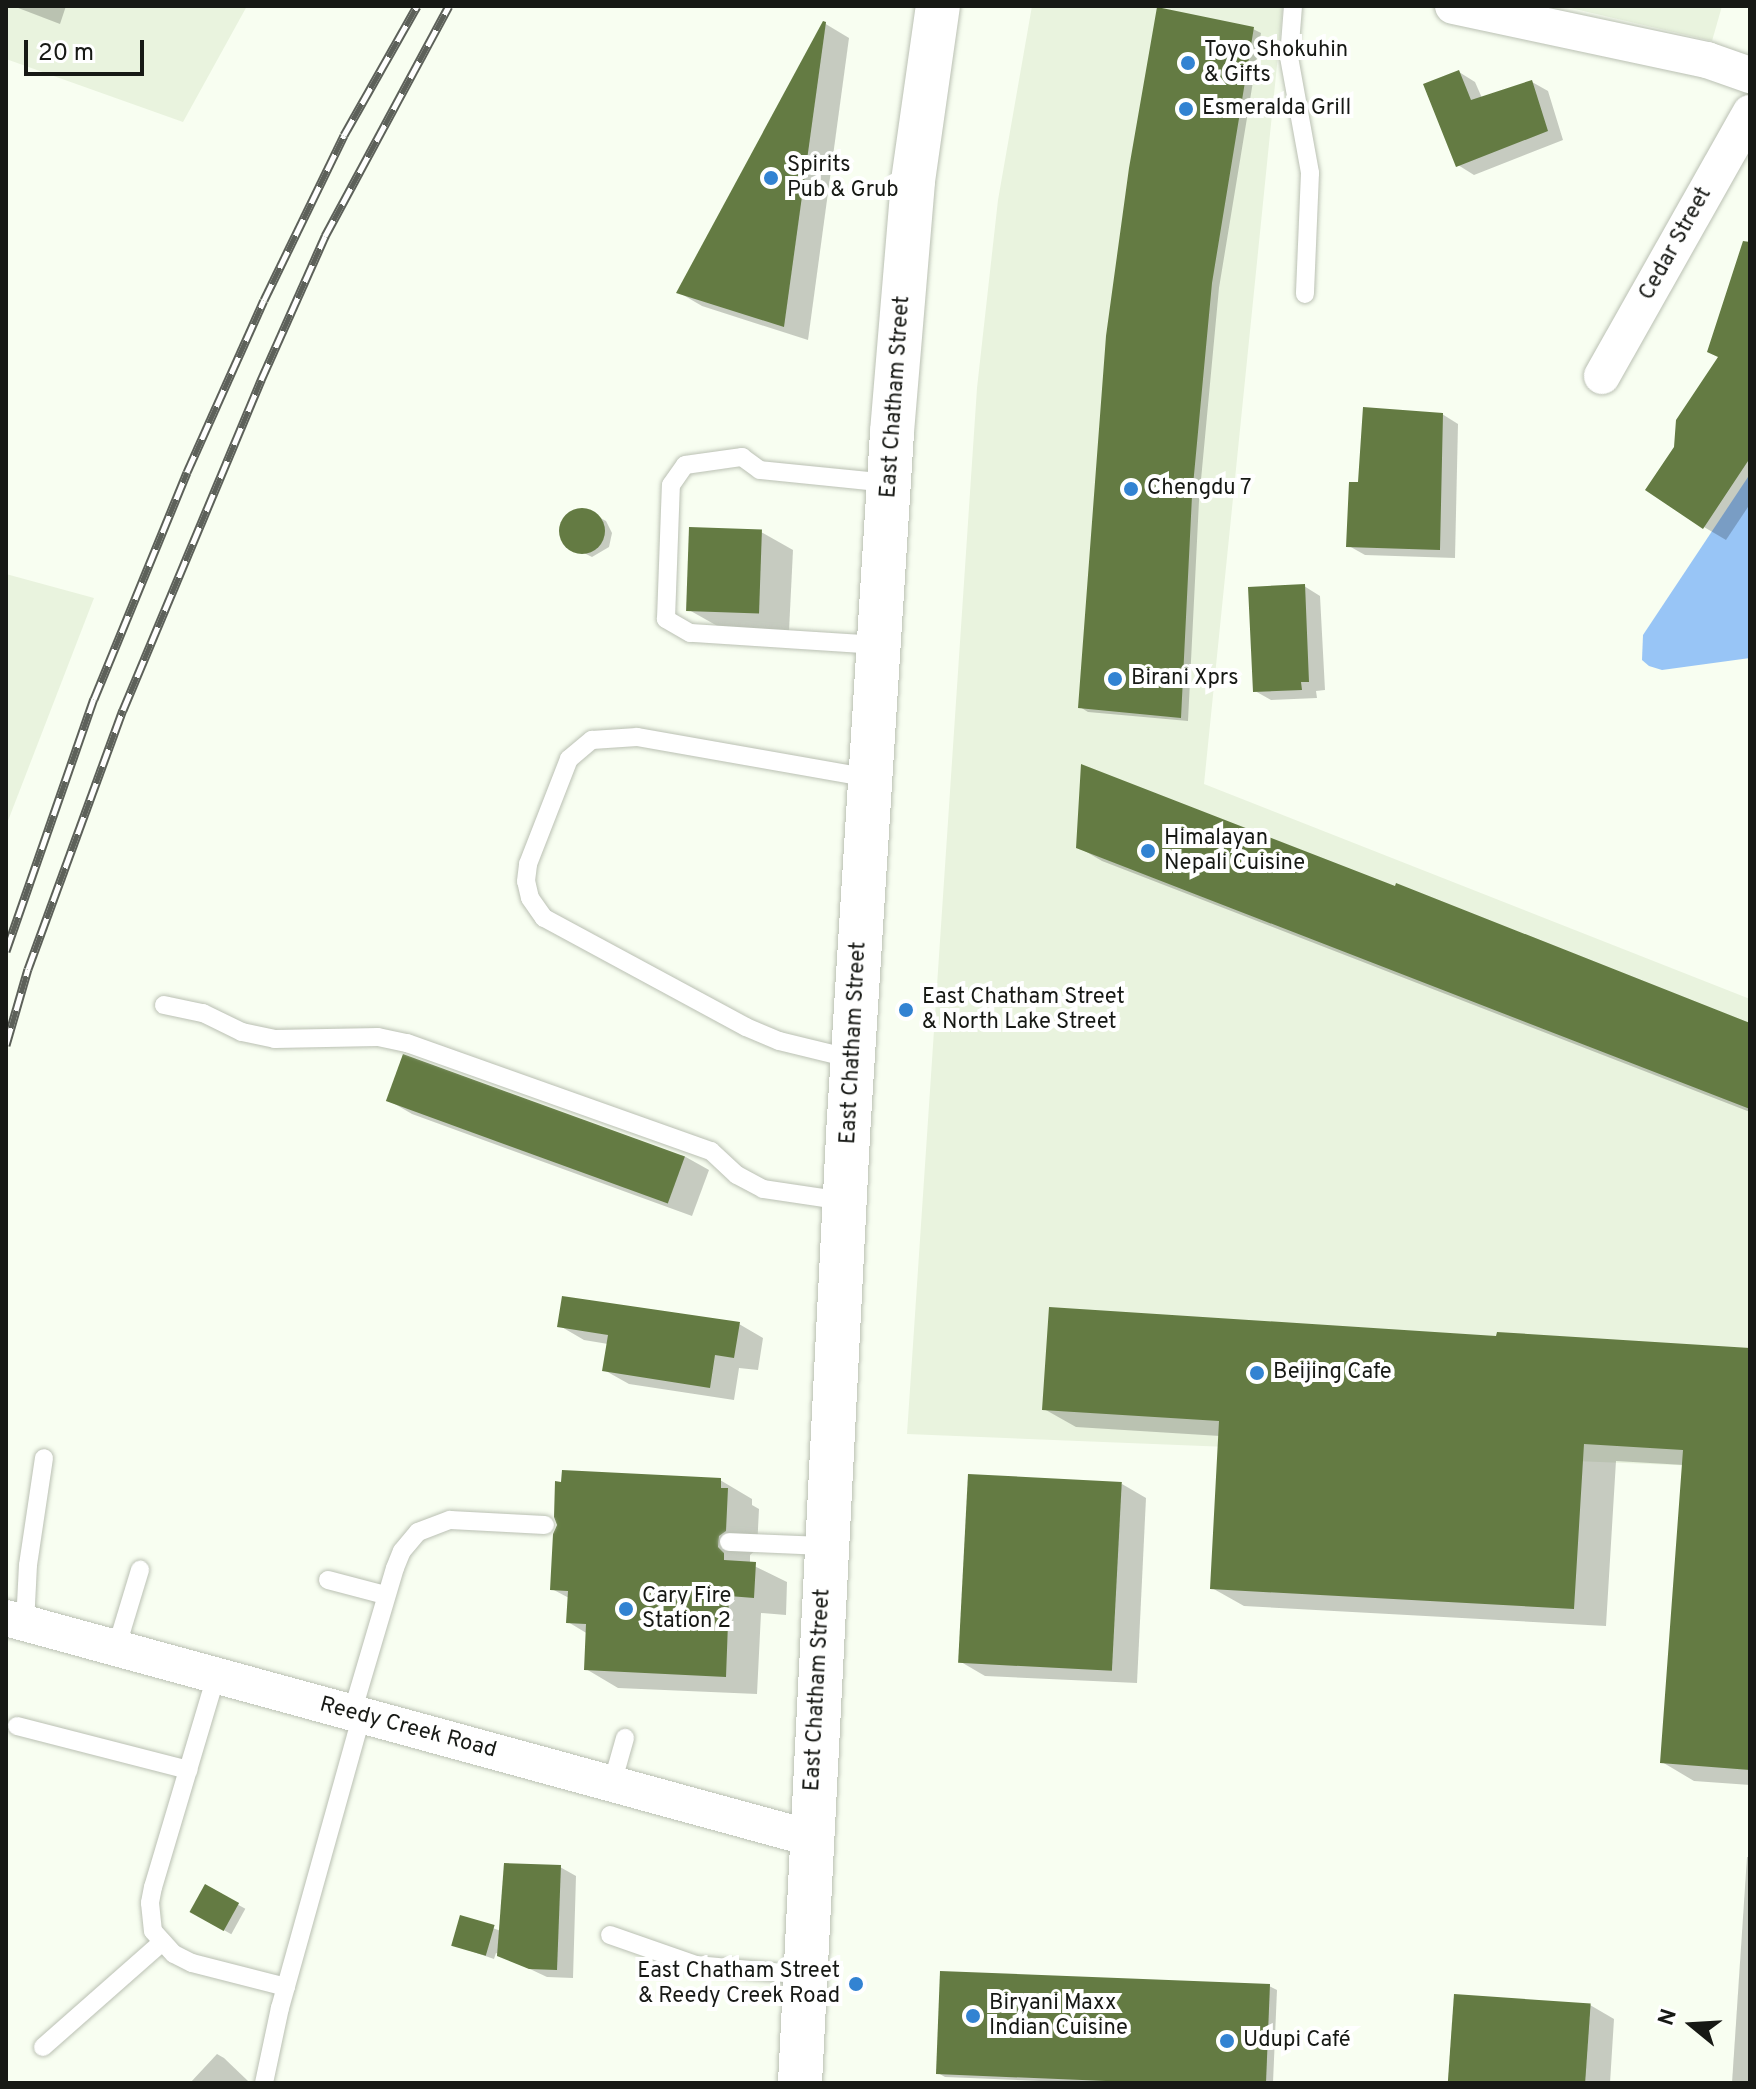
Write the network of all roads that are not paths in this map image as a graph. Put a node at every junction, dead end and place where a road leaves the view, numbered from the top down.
1 (938, 6) edge
2 (1293, 6) edge
3 (1453, 6) edge
4 (1750, 75) edge
5 (1750, 113) edge
6 (1305, 294) dead end
7 (1602, 376) dead end
8 (889, 483) junction
9 (878, 645) junction
10 (870, 778) junction
11 (164, 1005) dead end
12 (853, 1059) junction
13 (844, 1201) junction
14 (44, 1458) dead end
15 (545, 1525) dead end
16 (729, 1542) dead end
17 (826, 1546) junction
18 (140, 1570) dead end
19 (328, 1580) dead end
20 (385, 1595) junction
21 (15, 1621) edge
22 (116, 1649) junction
23 (216, 1676) junction
24 (357, 1714) junction
25 (17, 1726) dead end
26 (625, 1738) dead end
27 (188, 1770) junction
28 (612, 1784) junction
29 (810, 1838) junction
30 (610, 1935) dead end
31 (162, 1942) junction
32 (805, 1975) junction
33 (286, 1987) junction
34 (43, 2047) dead end
35 (264, 2083) edge
36 (800, 2083) edge

1 - 8 main road, East Chatham Street
2 - 6 lane
3 - 4 street
5 - 7 street, Cedar Street
8 - 9 main road, East Chatham Street
8 - 9 lane
9 - 10 main road, East Chatham Street
10 - 12 main road, East Chatham Street
10 - 12 lane
11 - 13 lane
12 - 13 main road, East Chatham Street
13 - 17 main road, East Chatham Street
14 - 21 lane
15 - 20 lane
16 - 17 lane
17 - 29 main road, East Chatham Street
18 - 22 lane
19 - 20 lane
20 - 24 lane
21 - 22 street, Reedy Creek Road
22 - 23 street, Reedy Creek Road
23 - 24 street, Reedy Creek Road
23 - 27 lane
24 - 28 street, Reedy Creek Road
24 - 33 lane
25 - 27 lane
26 - 28 lane
27 - 31 lane
28 - 29 street, Reedy Creek Road
29 - 32 main road, East Chatham Street
30 - 32 lane
31 - 33 lane
31 - 34 lane
32 - 36 main road, East Chatham Street
33 - 35 lane

